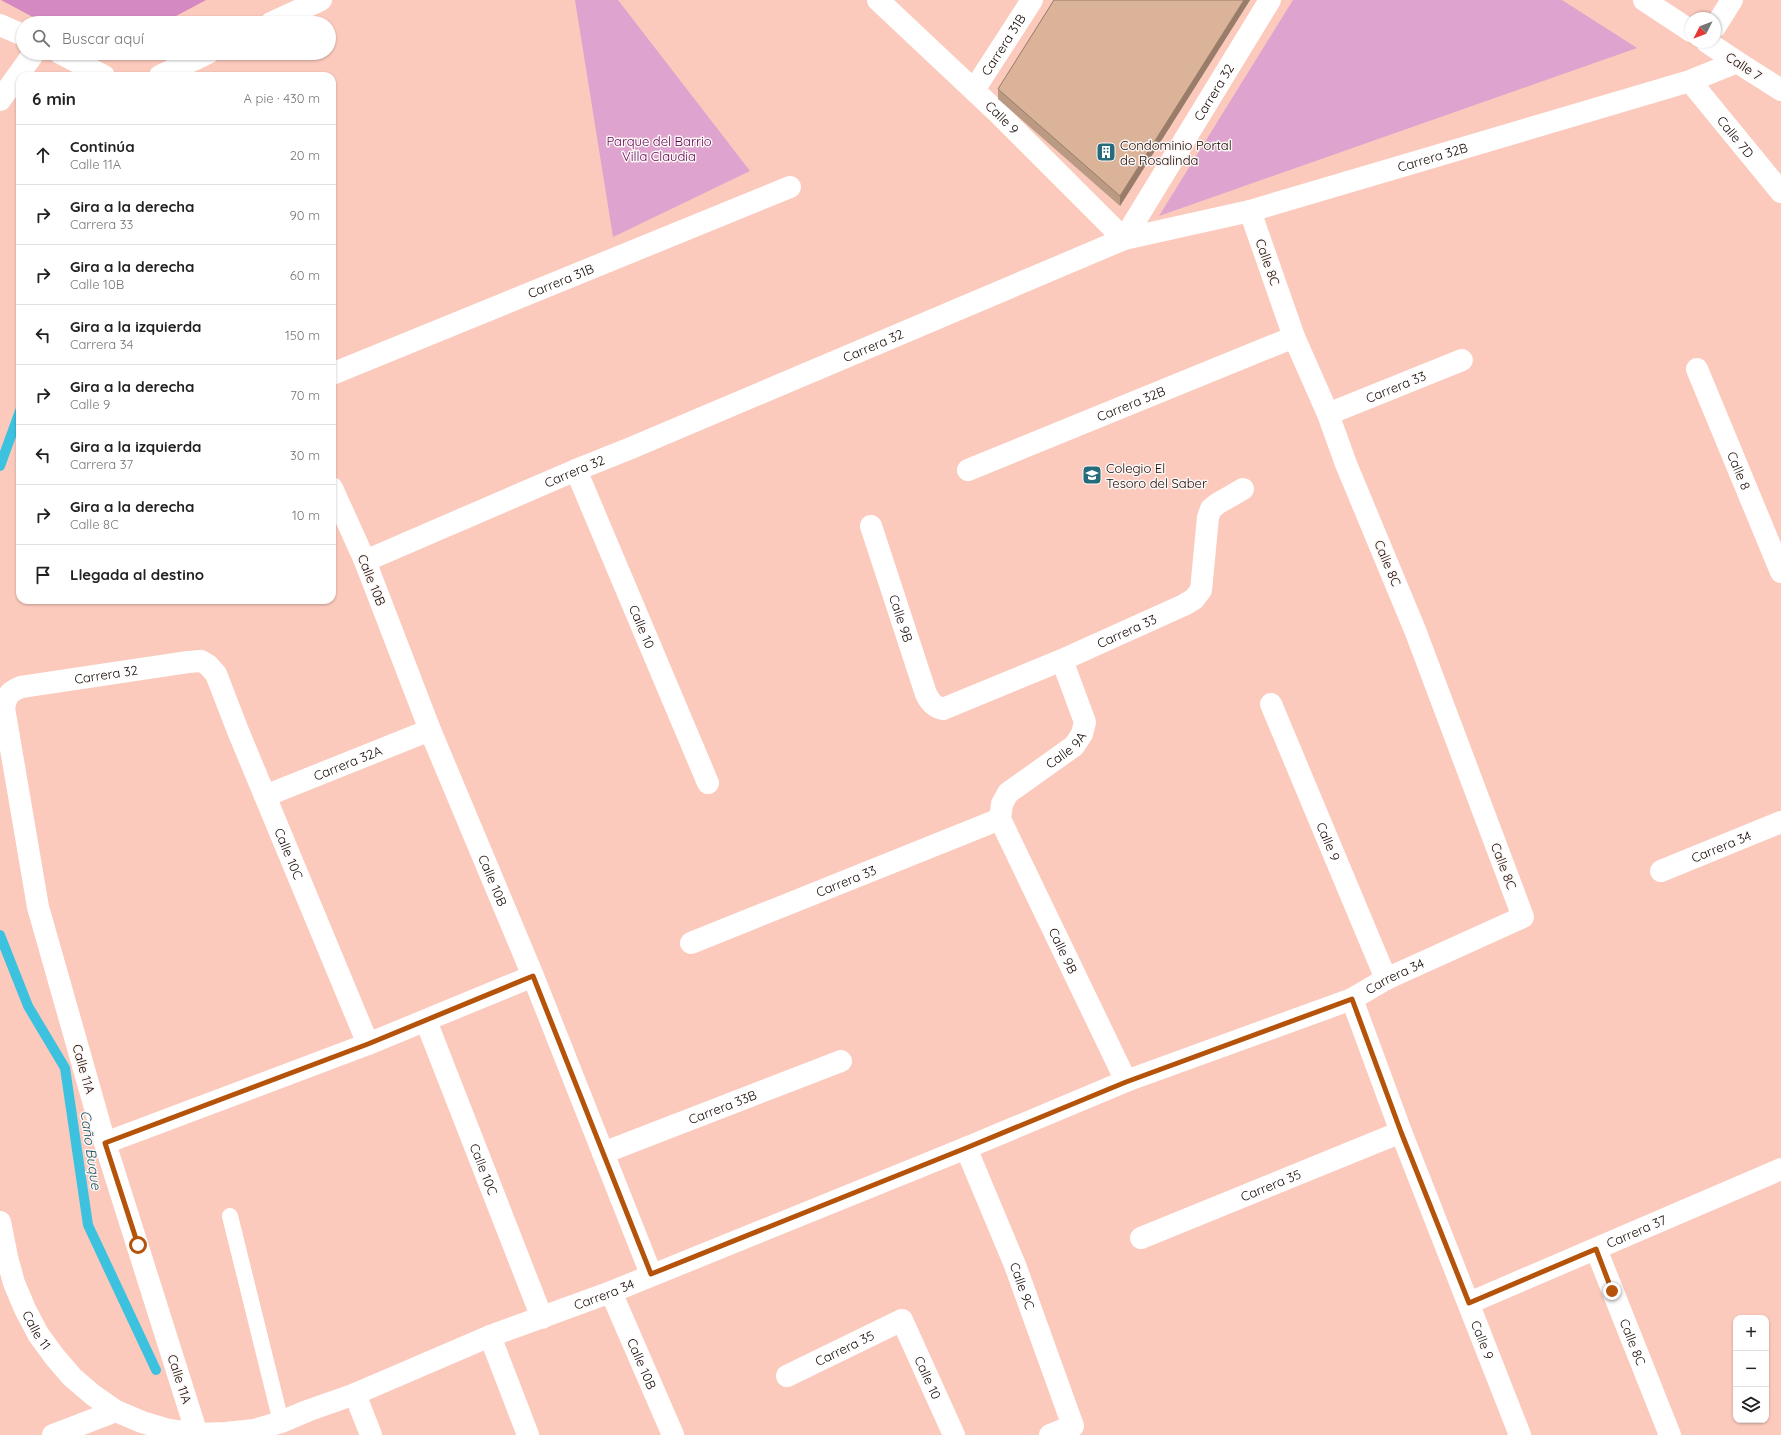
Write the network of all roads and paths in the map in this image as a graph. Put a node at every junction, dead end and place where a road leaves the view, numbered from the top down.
1 (321, 0) edge
2 (878, 0) edge
3 (1032, 0) edge
4 (1270, 0) edge
5 (1644, 0) edge
6 (1732, 0) edge
7 (286, 16) edge
8 (1721, 17) edge
9 (0, 26) edge
10 (1685, 27) edge
11 (16, 32) edge
12 (1716, 48) edge
13 (29, 60) edge
14 (73, 60) edge
15 (193, 60) edge
16 (1737, 62) junction
17 (20, 72) edge
18 (96, 72) edge
19 (168, 72) edge
20 (16, 78) edge
21 (1690, 81) junction
22 (974, 90) junction
23 (1781, 90) edge
24 (0, 100) edge
25 (790, 188) dead end
26 (1781, 192) edge
27 (1250, 211) junction
28 (1124, 239) junction
29 (1294, 338) junction
30 (1462, 360) dead end
31 (1696, 369) dead end
32 (336, 372) edge
33 (1328, 414) junction
34 (576, 470) junction
35 (968, 470) dead end
36 (1243, 489) dead end
37 (336, 497) edge
38 (871, 526) dead end
39 (365, 561) junction
40 (1781, 572) edge
41 (1062, 660) junction
42 (208, 665) joint
43 (6, 697) joint
44 (1271, 704) dead end
45 (937, 708) joint
46 (430, 730) junction
47 (708, 783) dead end
48 (265, 796) junction
49 (1000, 819) junction
50 (1781, 822) edge
51 (1661, 871) dead end
52 (1523, 917) joint
53 (691, 943) dead end
54 (533, 976) junction
55 (1386, 979) junction
56 (1352, 999) junction
57 (426, 1021) junction
58 (368, 1044) junction
59 (841, 1061) dead end
60 (1126, 1082) junction
61 (1401, 1132) junction
62 (105, 1143) junction
63 (966, 1148) junction
64 (603, 1153) junction
65 (1781, 1169) edge
66 (230, 1216) dead end
67 (1, 1227) edge
68 (1141, 1238) dead end
69 (1596, 1249) junction
70 (651, 1274) junction
71 (610, 1292) junction
72 (1469, 1303) junction
73 (542, 1318) junction
74 (902, 1320) joint
75 (490, 1336) junction
76 (787, 1376) dead end
77 (355, 1394) junction
78 (116, 1411) junction
79 (281, 1422) junction
80 (197, 1434) junction
81 (53, 1435) edge
82 (371, 1435) edge
83 (528, 1435) edge
84 (673, 1435) edge
85 (954, 1435) edge
86 (1050, 1435) edge
87 (1520, 1435) edge
88 (1670, 1435) edge

1 - 7 street
2 - 22 street, Calle 9
3 - 22 street, Carrera 31B
4 - 28 street, Carrera 32
5 - 10 street
6 - 8 street
9 - 11 street
12 - 16 street, Calle 7
13 - 17 street
14 - 18 street
15 - 19 street
16 - 21 street, Carrera 32B
16 - 23 street, Calle 7
20 - 24 street
21 - 26 street, Calle 7D
21 - 27 street, Carrera 32B
22 - 28 street, Calle 9
25 - 32 street, Carrera 31B
27 - 28 street, Carrera 32B
27 - 29 street, Calle 8C
28 - 34 street, Carrera 32
29 - 33 street, Calle 8C
29 - 35 street, Carrera 32B
30 - 33 street, Carrera 33
31 - 40 street, Calle 8
33 - 52 street, Calle 8C
34 - 39 street, Carrera 32
34 - 47 street, Calle 10
36 - 41 street, Carrera 33
37 - 39 street, Calle 10B
38 - 45 street, Calle 9B
39 - 46 street, Calle 10B
41 - 45 street, Carrera 33
41 - 49 street, Calle 9A
42 - 43 street, Carrera 32
42 - 48 street, Calle 10C
43 - 62 street, Calle 11A
44 - 55 street, Calle 9
46 - 48 street, Carrera 32A
46 - 54 street, Calle 10B
48 - 58 street, Calle 10C
49 - 53 street, Carrera 33
49 - 60 street, Calle 9B
50 - 51 street, Carrera 34
52 - 55 street, Carrera 34
54 - 57 street
54 - 64 street, Calle 10B
55 - 56 street, Carrera 34
56 - 60 street, Carrera 34
56 - 61 street, Calle 9
57 - 58 street
57 - 73 street, Calle 10C
58 - 62 street
59 - 64 street, Carrera 33B
60 - 63 street, Carrera 34
61 - 68 street, Carrera 35
61 - 72 street, Calle 9
62 - 80 street, Calle 11A
63 - 70 street, Carrera 34
63 - 86 street, Calle 9C
64 - 70 street, Calle 10B
65 - 69 street, Carrera 37
66 - 79 lane
67 - 78 street, Calle 11
69 - 72 street, Carrera 37
69 - 88 street, Calle 8C
70 - 71 street, Carrera 34
71 - 73 street, Carrera 34
71 - 84 street, Calle 10B
72 - 87 street, Calle 9
73 - 75 street, Carrera 34
74 - 76 street, Carrera 35
74 - 85 street, Calle 10
75 - 77 street, Carrera 34
75 - 83 street
77 - 79 street, Carrera 34
77 - 82 street
78 - 80 street, Carrera 34
78 - 81 street
79 - 80 street, Carrera 34

